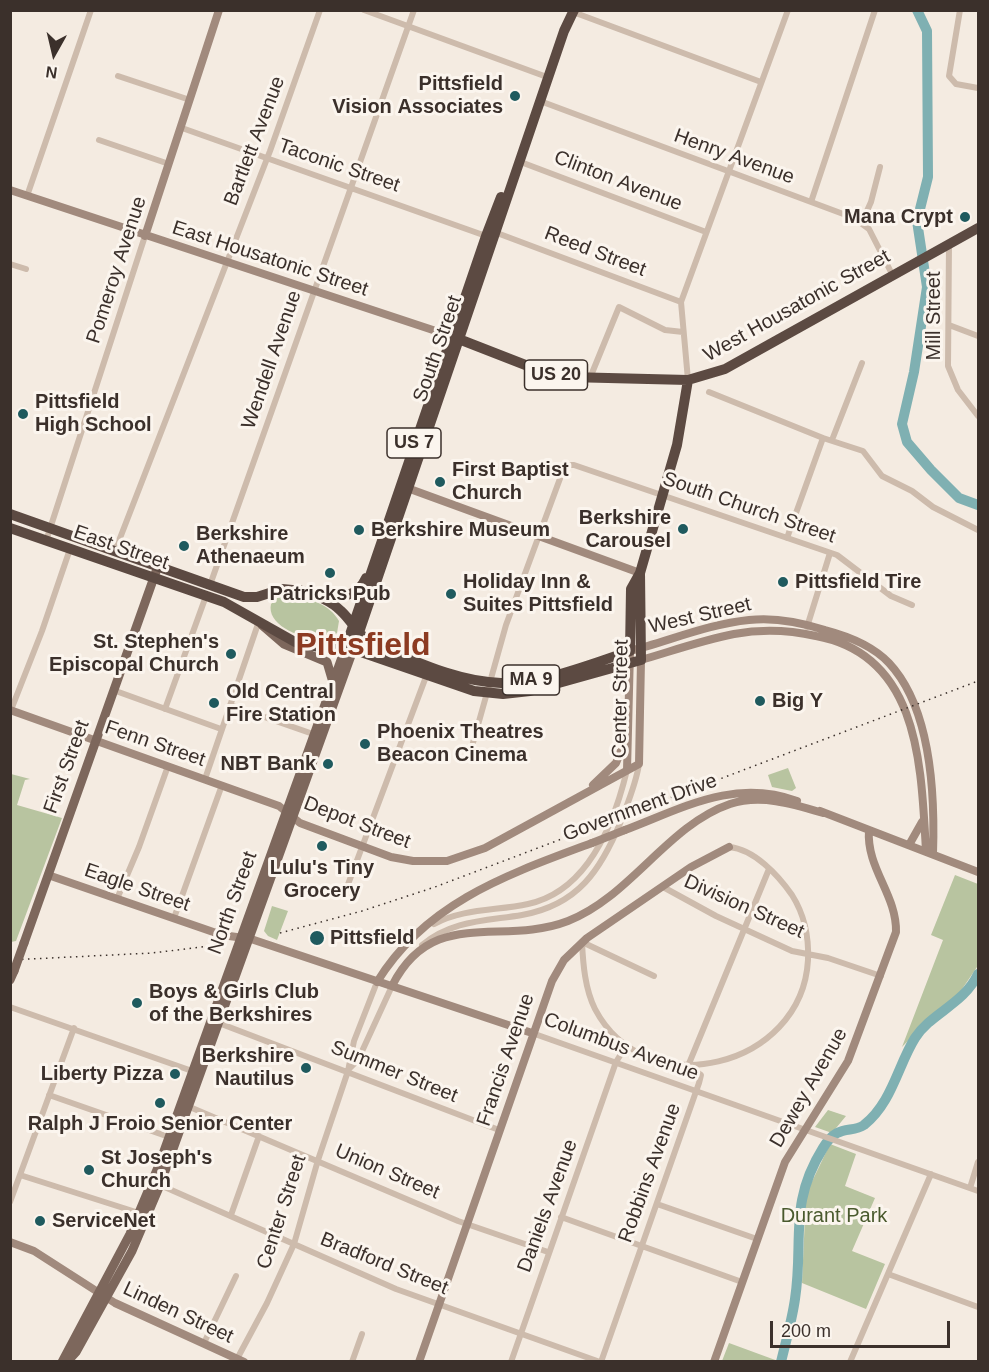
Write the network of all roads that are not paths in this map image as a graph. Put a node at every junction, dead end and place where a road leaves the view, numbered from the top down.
1 (91, 10) edge
2 (219, 10) edge
3 (320, 10) edge
4 (364, 10) edge
5 (414, 10) edge
6 (788, 10) edge
7 (875, 10) edge
8 (960, 10) edge
9 (574, 11) edge
10 (408, 27) junction
11 (118, 76) dead end
12 (547, 77) junction
13 (761, 82) junction
14 (978, 88) edge
15 (190, 100) junction
16 (539, 101) junction
17 (182, 128) junction
18 (99, 140) dead end
19 (267, 158) junction
20 (518, 161) junction
21 (170, 164) junction
22 (880, 167) dead end
23 (728, 173) junction
24 (350, 188) junction
25 (10, 190) edge
26 (27, 196) junction
27 (811, 202) junction
28 (862, 222) junction
29 (978, 228) edge
30 (706, 232) junction
31 (497, 233) junction
32 (145, 236) junction
33 (486, 236) junction
34 (946, 246) junction
35 (227, 262) junction
36 (10, 264) edge
37 (26, 269) dead end
38 (892, 274) junction
39 (314, 290) junction
40 (681, 302) junction
41 (949, 326) junction
42 (683, 332) junction
43 (978, 336) edge
44 (456, 338) junction
45 (862, 363) dead end
46 (590, 378) junction
47 (688, 380) junction
48 (709, 392) dead end
49 (978, 416) edge
50 (823, 438) junction
51 (831, 440) junction
52 (402, 477) junction
53 (410, 489) junction
54 (662, 496) junction
55 (10, 514) edge
56 (10, 528) edge
57 (50, 528) junction
58 (978, 530) edge
59 (539, 537) junction
60 (787, 538) junction
61 (46, 541) junction
62 (378, 550) junction
63 (74, 551) junction
64 (115, 551) junction
65 (830, 553) junction
66 (158, 566) junction
67 (640, 573) junction
68 (154, 578) junction
69 (208, 590) junction
70 (299, 590) junction
71 (912, 605) dead end
72 (345, 615) junction
73 (259, 621) junction
74 (806, 629) junction
75 (356, 630) junction
76 (346, 646) junction
77 (635, 650) junction
78 (641, 660) junction
79 (630, 664) junction
80 (428, 670) junction
81 (332, 679) junction
82 (489, 682) junction
83 (113, 690) junction
84 (487, 693) junction
85 (230, 705) junction
86 (165, 709) junction
87 (11, 710) edge
88 (629, 726) junction
89 (221, 729) junction
90 (314, 734) junction
91 (95, 741) junction
92 (469, 756) dead end
93 (639, 764) junction
94 (168, 766) junction
95 (627, 770) junction
96 (205, 779) junction
97 (222, 785) junction
98 (581, 795) junction
99 (924, 811) junction
100 (824, 813) junction
101 (290, 815) junction
102 (869, 830) junction
103 (909, 845) junction
104 (362, 847) junction
105 (729, 847) joint
106 (929, 853) junction
107 (769, 869) junction
108 (978, 872) edge
109 (48, 875) junction
110 (663, 887) junction
111 (344, 895) dead end
112 (117, 898) junction
113 (174, 918) junction
114 (744, 929) junction
115 (412, 936) junction
116 (238, 938) junction
117 (250, 939) junction
118 (582, 942) junction
119 (808, 953) junction
120 (408, 961) junction
121 (12, 975) edge
122 (654, 976) dead end
123 (881, 976) junction
124 (377, 982) junction
125 (392, 986) junction
126 (10, 1007) edge
127 (210, 1020) junction
128 (220, 1023) junction
129 (74, 1028) junction
130 (532, 1033) junction
131 (626, 1046) junction
132 (616, 1062) junction
133 (688, 1066) junction
134 (192, 1071) junction
135 (348, 1071) junction
136 (202, 1075) junction
137 (697, 1091) junction
138 (49, 1095) junction
139 (181, 1103) junction
140 (191, 1107) junction
141 (499, 1130) junction
142 (805, 1130) junction
143 (260, 1136) junction
144 (169, 1137) junction
145 (318, 1160) junction
146 (978, 1162) edge
147 (931, 1174) junction
148 (20, 1175) junction
149 (160, 1185) junction
150 (970, 1188) junction
151 (978, 1191) edge
152 (10, 1202) edge
153 (657, 1204) junction
154 (139, 1213) junction
155 (231, 1215) junction
156 (561, 1217) junction
157 (466, 1223) junction
158 (757, 1239) junction
159 (10, 1242) edge
160 (294, 1244) junction
161 (642, 1246) junction
162 (548, 1252) junction
163 (888, 1274) junction
164 (236, 1276) dead end
165 (742, 1282) junction
166 (103, 1296) junction
167 (438, 1305) junction
168 (978, 1307) edge
169 (520, 1333) junction
170 (362, 1334) dead end
171 (204, 1343) junction
172 (239, 1361) edge
173 (850, 1361) edge
174 (62, 1362) edge
175 (67, 1362) edge
176 (352, 1362) edge
177 (418, 1362) edge
178 (511, 1362) edge
179 (601, 1362) edge
180 (714, 1362) edge

1 - 26 street
2 - 15 street, Pomeroy Avenue
3 - 19 street, Bartlett Avenue
4 - 10 street
5 - 10 street, Wendell Avenue
6 - 13 street
7 - 27 street
8 - 14 street
9 - 12 highway, South Street / US 7
9 - 13 street
10 - 12 street
10 - 24 street, Wendell Avenue
11 - 15 street
12 - 16 highway, South Street / US 7
13 - 23 street
15 - 17 street, Pomeroy Avenue
16 - 20 highway, South Street / US 7
16 - 23 street, Henry Avenue
17 - 19 street, Taconic Street
17 - 21 street, Pomeroy Avenue
18 - 21 street
19 - 24 street, Taconic Street
19 - 35 street, Bartlett Avenue
20 - 30 street, Clinton Avenue
20 - 31 highway, South Street / US 7
20 - 33 highway, South Street / US 7
21 - 32 street, Pomeroy Avenue
22 - 28 street
23 - 27 street, Henry Avenue
23 - 30 street
24 - 33 street, Taconic Street
24 - 39 street, Wendell Avenue
25 - 26 street, East Housatonic Street
26 - 32 street, East Housatonic Street
27 - 28 street, Henry Avenue
28 - 38 street
29 - 34 highway, West Housatonic Street / US 20
30 - 40 street
31 - 40 street, Reed Street
31 - 44 highway, South Street / US 7
32 - 35 street, East Housatonic Street
32 - 57 street, Pomeroy Avenue
33 - 44 highway, South Street / US 7
34 - 38 highway, West Housatonic Street / US 20
34 - 41 street, Mill Street
35 - 39 street, East Housatonic Street
35 - 64 street, Bartlett Avenue
36 - 37 street
38 - 47 highway, West Housatonic Street / US 20
39 - 44 street, East Housatonic Street
39 - 69 street, Wendell Avenue
40 - 42 street
41 - 43 street
41 - 49 street, Mill Street
42 - 46 street
42 - 47 street
44 - 46 highway, West Housatonic Street / US 20
44 - 52 highway, South Street / US 7
44 - 53 highway, South Street / US 7
45 - 51 street
46 - 47 highway, West Housatonic Street / US 20
47 - 54 highway, Center Street
48 - 50 street
50 - 51 street
50 - 60 street
51 - 58 street
52 - 53 street
52 - 62 highway, South Street / US 7
53 - 59 street
53 - 75 highway, South Street / US 7
54 - 59 street, South Church Street
54 - 60 street, South Church Street
54 - 67 highway, Center Street
55 - 57 highway, East Street
56 - 61 highway, East Street
57 - 61 street, Pomeroy Avenue
57 - 64 highway, East Street
59 - 67 street
59 - 82 street
60 - 65 street, South Church Street
61 - 63 highway, East Street
62 - 70 highway, US 7
62 - 75 highway, North Street
63 - 64 highway
63 - 68 highway, East Street
63 - 87 street
64 - 66 highway, East Street
65 - 71 street, South Church Street
65 - 74 street
66 - 68 main road, First Street
66 - 69 highway, East Street / US 7
67 - 77 highway, Center Street
68 - 69 highway, East Street / US 7
68 - 83 main road, First Street
69 - 70 highway, East Street / US 7
69 - 73 highway, East Street / US 7
69 - 86 street, Wendell Avenue
70 - 72 highway, MA 9
72 - 75 highway, MA 9
72 - 76 highway
73 - 76 highway, US 7
73 - 81 main road, East Street
73 - 85 street
74 - 77 street, West Street
74 - 78 street, West Street
74 - 99 street, West Street
74 - 106 street, West Street
75 - 76 highway, North Street
75 - 80 highway, West Street / MA 9
76 - 80 highway, West Street / MA 9
76 - 81 main road, North Street
76 - 101 main road, North Street
77 - 78 highway, Center Street
77 - 79 street, Center Street
77 - 82 highway, West Street / MA 9
78 - 79 highway, West Street / MA 9
78 - 93 street, Center Street
79 - 84 highway, West Street / MA 9
79 - 88 street, Center Street
80 - 82 highway, West Street / MA 9
80 - 84 highway, West Street / MA 9
80 - 104 street
81 - 90 main road, North Street
82 - 84 street
83 - 86 street
83 - 91 main road, First Street
84 - 92 street
85 - 89 street
85 - 90 street
86 - 89 street
87 - 91 street, Fenn Street
88 - 95 street, Center Street
88 - 98 street, Depot Street
89 - 96 street
90 - 101 main road, North Street
91 - 94 street, Fenn Street
91 - 109 main road, First Street
93 - 95 street, Depot Street
93 - 120 street, Center Street
94 - 96 street, Fenn Street
94 - 112 street
95 - 98 street, Depot Street
95 - 115 street, Center Street
96 - 97 street, Fenn Street
97 - 101 street, Fenn Street
97 - 113 street
98 - 104 street, Depot Street
99 - 103 street, West Street
99 - 106 street, West Street
100 - 102 street, Government Drive
100 - 115 street, Government Drive, bridge
100 - 120 street
101 - 104 street, Depot Street
101 - 116 main road, North Street
101 - 117 main road, North Street
102 - 103 street, Government Drive
102 - 123 street, Dewey Avenue
103 - 106 street, Government Drive
104 - 111 street
105 - 107 street
105 - 110 street, Francis Avenue
106 - 108 street
107 - 114 street
107 - 119 street
109 - 112 street, Eagle Street
109 - 121 main road, First Street, bridge
110 - 114 street, Division Street
110 - 118 street, Francis Avenue
112 - 113 street, Eagle Street
113 - 116 street, Eagle Street
114 - 119 street, Division Street
114 - 133 street
115 - 124 street, Center Street
116 - 117 street, Eagle Street
116 - 127 main road, North Street
117 - 124 street, Columbus Avenue
117 - 128 main road, North Street
118 - 122 street
118 - 130 street, Francis Avenue
118 - 131 street
119 - 123 street, Division Street
119 - 133 street
120 - 125 street, Center Street
123 - 142 street, Dewey Avenue
124 - 125 street, Columbus Avenue
124 - 135 street, Center Street
125 - 130 street, Columbus Avenue
125 - 135 street, Center Street
126 - 129 street
127 - 128 street, Summer Street
127 - 134 main road, North Street
128 - 135 street, Summer Street
128 - 136 main road, North Street
129 - 134 street
129 - 138 street
130 - 132 street, Columbus Avenue
130 - 141 street, Francis Avenue
131 - 132 street, Daniels Avenue
131 - 133 street
132 - 137 street, Columbus Avenue
132 - 156 street, Daniels Avenue
133 - 137 street, Robbins Avenue
134 - 136 street
134 - 139 main road, North Street
135 - 141 street, Summer Street
135 - 145 street, Center Street
136 - 140 main road, North Street
137 - 142 street, Columbus Avenue
137 - 153 street, Robbins Avenue
138 - 144 street
138 - 148 street
139 - 140 street, Union Street
139 - 144 main road, North Street
140 - 143 street, Union Street
140 - 149 main road, North Street
141 - 157 street, Francis Avenue
142 - 147 street, Columbus Avenue
142 - 158 street, Dewey Avenue
143 - 145 street, Union Street
143 - 155 street
144 - 154 main road, North Street
145 - 157 street, Union Street
145 - 160 street, Center Street
146 - 150 street
147 - 150 street, Columbus Avenue
147 - 163 street
148 - 152 street
148 - 154 street
149 - 155 street, Bradford Street
149 - 166 main road, North Street
150 - 151 street, Columbus Avenue
153 - 158 street
153 - 161 street, Robbins Avenue
154 - 166 main road, North Street
155 - 160 street, Bradford Street
156 - 161 street
156 - 162 street, Daniels Avenue
157 - 162 street, Union Street
157 - 167 street, Francis Avenue
158 - 165 street, Dewey Avenue
159 - 166 street, Linden Street
160 - 167 street, Bradford Street
160 - 172 street, Center Street
161 - 165 street
161 - 179 street, Robbins Avenue
162 - 169 street, Daniels Avenue
163 - 168 street
163 - 173 street
164 - 171 street
165 - 180 street, Dewey Avenue
166 - 171 street, Linden Street
166 - 174 main road, North Street
166 - 175 main road, North Street
167 - 169 street, Bradford Street
167 - 177 street, Francis Avenue
169 - 178 street, Daniels Avenue
169 - 179 street, Bradford Street
170 - 176 street
171 - 172 street, Linden Street

